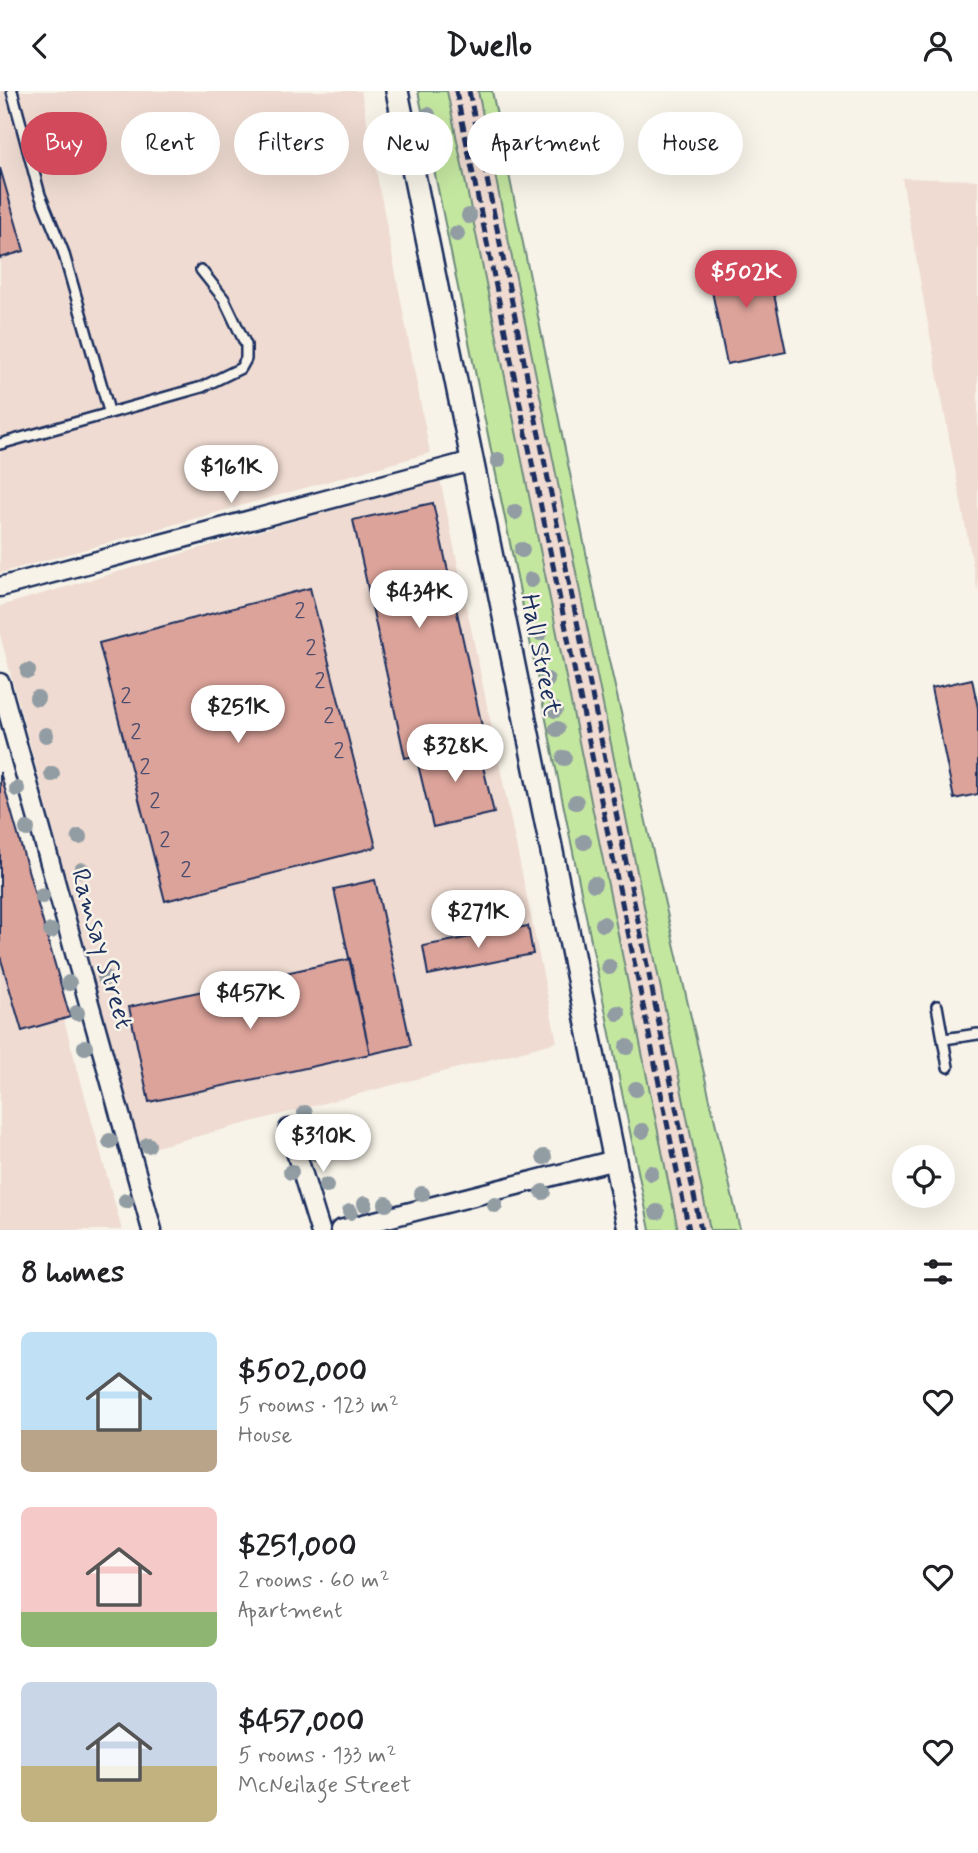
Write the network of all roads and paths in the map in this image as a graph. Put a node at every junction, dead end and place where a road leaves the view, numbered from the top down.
1 (12, 91) edge
2 (397, 91) edge
3 (201, 270) dead end
4 (109, 411) junction
5 (0, 444) edge
6 (472, 461) junction
7 (0, 587) edge
8 (0, 683) edge
9 (937, 1006) dead end
10 (978, 1034) edge
11 (944, 1039) junction
12 (948, 1067) dead end
13 (289, 1129) dead end
14 (615, 1160) junction
15 (152, 1230) edge
16 (320, 1230) edge
17 (340, 1230) edge
18 (629, 1230) edge

1 - 4 lane
2 - 6 street, Hall Street
3 - 4 lane
4 - 5 lane
6 - 7 street
6 - 14 street, Hall Street
8 - 15 street, Ramsay Street
9 - 11 lane
10 - 11 lane
11 - 12 lane
13 - 16 street
14 - 17 street
14 - 18 street, Hall Street

